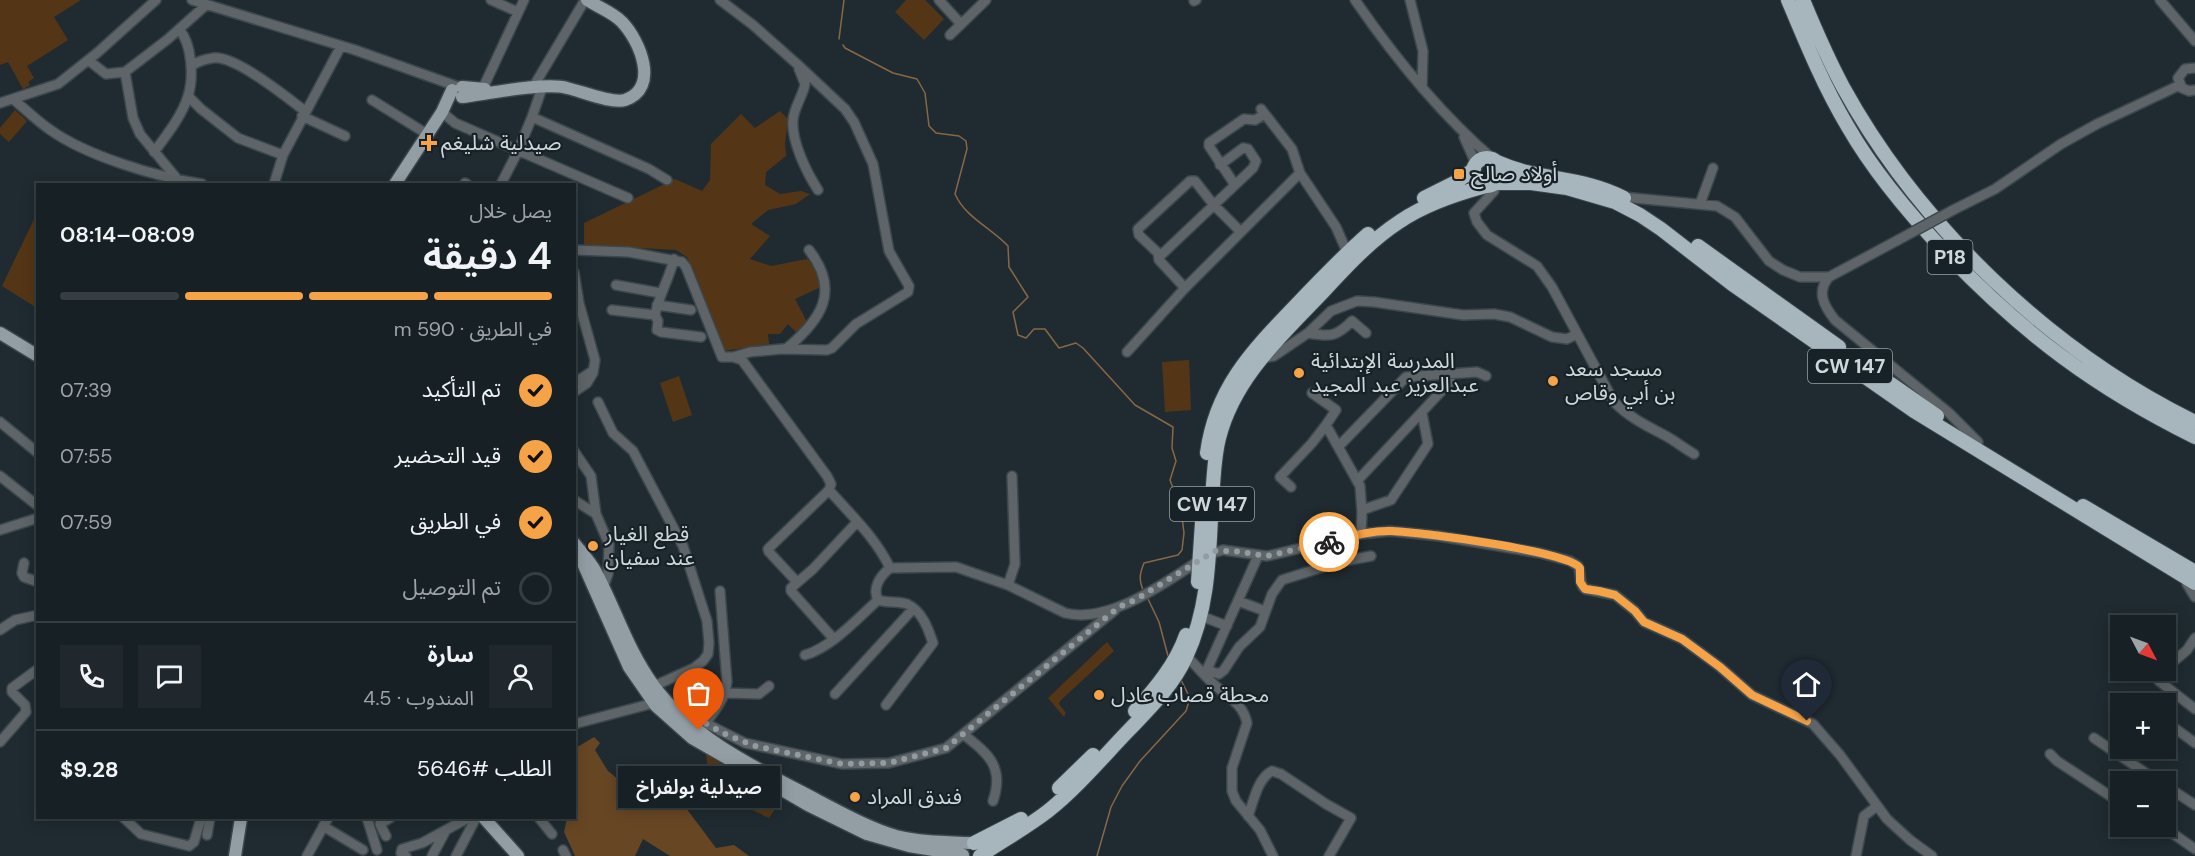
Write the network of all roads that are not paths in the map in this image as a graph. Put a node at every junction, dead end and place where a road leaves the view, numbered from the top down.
1 (156, 0) edge
2 (192, 0) edge
3 (491, 0) edge
4 (524, 0) edge
5 (586, 0) edge
6 (720, 0) edge
7 (939, 0) edge
8 (986, 0) edge
9 (1355, 0) edge
10 (1410, 0) edge
11 (1788, 0) edge
12 (1803, 0) edge
13 (2160, 0) edge
14 (206, 4) junction
15 (218, 4) edge
16 (518, 12) junction
17 (962, 24) junction
18 (179, 30) junction
19 (950, 35) dead end
20 (2195, 41) edge
21 (341, 46) junction
22 (88, 60) junction
23 (797, 64) junction
24 (191, 66) junction
25 (2195, 68) edge
26 (125, 72) junction
27 (2180, 85) junction
28 (483, 88) junction
29 (537, 88) junction
30 (1422, 88) junction
31 (2195, 90) edge
32 (513, 91) junction
33 (458, 92) junction
34 (188, 96) junction
35 (13, 99) junction
36 (372, 100) dead end
37 (0, 103) edge
38 (442, 112) junction
39 (303, 113) junction
40 (532, 117) junction
41 (1457, 127) junction
42 (427, 134) junction
43 (345, 136) dead end
44 (518, 151) junction
45 (154, 153) junction
46 (283, 155) junction
47 (1495, 161) junction
48 (163, 163) junction
49 (1220, 165) junction
50 (1475, 166) junction
51 (1713, 168) dead end
52 (1300, 173) junction
53 (164, 176) junction
54 (667, 180) dead end
55 (182, 182) edge
56 (274, 183) edge
57 (396, 183) edge
58 (502, 183) edge
59 (1492, 184) junction
60 (1235, 185) junction
61 (819, 190) dead end
62 (1623, 197) junction
63 (628, 198) dead end
64 (1213, 204) junction
65 (1700, 204) junction
66 (1240, 232) junction
67 (576, 250) edge
68 (809, 250) dead end
69 (1347, 252) junction
70 (1159, 257) junction
71 (674, 259) junction
72 (1829, 277) junction
73 (616, 285) dead end
74 (1185, 288) junction
75 (660, 293) junction
76 (657, 305) junction
77 (577, 307) edge
78 (612, 310) dead end
79 (691, 310) dead end
80 (654, 315) junction
81 (0, 333) edge
82 (1308, 333) junction
83 (1366, 333) dead end
84 (1577, 334) junction
85 (701, 337) dead end
86 (786, 349) junction
87 (1127, 352) dead end
88 (36, 355) edge
89 (733, 357) junction
90 (1262, 358) junction
91 (594, 371) junction
92 (1451, 374) junction
93 (1486, 376) dead end
94 (576, 382) edge
95 (576, 391) edge
96 (1312, 393) dead end
97 (598, 402) dead end
98 (1422, 413) junction
99 (0, 422) edge
100 (2195, 422) edge
101 (1326, 425) junction
102 (2195, 437) edge
103 (1978, 442) junction
104 (1338, 446) junction
105 (36, 451) edge
106 (1694, 454) dead end
107 (576, 455) edge
108 (0, 476) edge
109 (1012, 476) dead end
110 (1357, 481) junction
111 (1291, 487) dead end
112 (829, 490) junction
113 (576, 501) edge
114 (36, 504) edge
115 (1362, 510) junction
116 (596, 514) junction
117 (36, 519) edge
118 (857, 522) junction
119 (0, 530) edge
120 (1361, 534) junction
121 (577, 547) edge
122 (1258, 556) junction
123 (1371, 556) dead end
124 (1204, 557) junction
125 (24, 563) dead end
126 (890, 568) junction
127 (2193, 578) edge
128 (36, 581) edge
129 (797, 582) junction
130 (1008, 585) junction
131 (600, 591) junction
132 (720, 591) dead end
133 (2195, 597) edge
134 (878, 600) junction
135 (1238, 601) junction
136 (1119, 607) junction
137 (913, 609) junction
138 (1265, 611) junction
139 (36, 615) edge
140 (1201, 616) junction
141 (1227, 626) junction
142 (0, 630) edge
143 (833, 638) junction
144 (2195, 638) edge
145 (805, 655) dead end
146 (1186, 656) junction
147 (2176, 660) edge
148 (36, 670) edge
149 (1206, 672) junction
150 (2159, 681) edge
151 (654, 686) junction
152 (769, 686) dead end
153 (725, 693) junction
154 (835, 694) dead end
155 (654, 703) junction
156 (886, 705) dead end
157 (2195, 709) edge
158 (576, 723) edge
159 (702, 726) junction
160 (2176, 729) dead end
161 (963, 734) junction
162 (2094, 738) dead end
163 (0, 742) edge
164 (2195, 743) edge
165 (2050, 754) dead end
166 (2143, 771) edge
167 (2176, 793) edge
168 (2110, 796) edge
169 (993, 801) dead end
170 (2195, 805) edge
171 (1877, 806) junction
172 (1248, 816) junction
173 (125, 819) edge
174 (201, 819) edge
175 (210, 819) edge
176 (241, 819) edge
177 (367, 819) edge
178 (388, 819) edge
179 (466, 819) edge
180 (475, 819) edge
181 (485, 819) edge
182 (539, 819) edge
183 (326, 822) edge
184 (457, 823) junction
185 (446, 829) junction
186 (469, 830) junction
187 (552, 834) dead end
188 (207, 835) dead end
189 (2176, 835) edge
190 (386, 836) dead end
191 (2195, 848) edge
192 (967, 852) edge
193 (362, 853) edge
194 (378, 853) edge
195 (457, 853) edge
196 (235, 856) edge
197 (307, 856) edge
198 (406, 856) edge
199 (432, 856) edge
200 (469, 856) edge
201 (518, 856) edge
202 (1273, 856) edge
203 (1329, 856) edge
204 (1856, 856) edge
205 (1932, 856) edge
206 (2187, 856) edge

1 - 22 street
2 - 14 street
3 - 16 street
4 - 16 street
5 - 29 street
5 - 29 main road
6 - 23 street
7 - 17 street
8 - 17 street
9 - 30 street
10 - 30 street
11 - 102 highway, P18
12 - 100 highway, P18
13 - 20 street
14 - 15 street
14 - 18 street
15 - 21 street
16 - 28 street
17 - 19 street
18 - 24 street
18 - 26 street
21 - 33 street
21 - 39 street
22 - 26 street
22 - 35 street
23 - 61 street
23 - 86 street
24 - 34 street
24 - 39 street
25 - 27 street
26 - 45 street
27 - 31 street
27 - 72 street, bridge
28 - 32 main road
28 - 33 main road
29 - 32 main road
29 - 40 street
30 - 41 street
32 - 33 main road
33 - 38 main road
34 - 45 street
34 - 46 street
35 - 37 street
35 - 53 street
36 - 42 street
38 - 42 main road
38 - 44 street
39 - 43 street
39 - 46 street
40 - 44 street
40 - 54 street
41 - 47 street
41 - 50 street
42 - 57 main road
44 - 58 street
44 - 63 street
45 - 48 street
46 - 56 street
47 - 50 highway
47 - 59 highway
47 - 62 highway, CW 147
48 - 53 street
48 - 55 street
49 - 52 street
49 - 60 street
49 - 60 street
50 - 59 highway
50 - 69 highway, CW 147
51 - 65 street
52 - 66 street
52 - 69 street
53 - 55 street
59 - 84 street
59 - 90 highway, CW 147
59 - 127 highway, CW 147
60 - 64 street
62 - 65 street
62 - 103 highway, CW 147
64 - 66 street
64 - 70 street
64 - 70 street
65 - 72 street
66 - 74 street
67 - 71 street
68 - 86 street
69 - 124 highway, CW 147
70 - 74 street
71 - 75 street
71 - 89 street
72 - 103 street
73 - 75 street
74 - 87 street
75 - 76 street
76 - 79 street
76 - 80 street
77 - 91 street
78 - 80 street
80 - 85 street
81 - 88 main road
82 - 83 street
82 - 84 street
82 - 90 street
84 - 106 street
86 - 89 street
89 - 112 street
90 - 124 highway, CW 147
91 - 94 street
91 - 95 street
92 - 93 street
92 - 98 street
92 - 104 street
96 - 101 street
97 - 151 street
98 - 110 street
98 - 115 street
99 - 105 street
101 - 104 street
101 - 111 street
103 - 127 highway, CW 147
104 - 110 street
107 - 116 street
108 - 114 street
109 - 130 street
110 - 115 street
112 - 118 street
112 - 129 street
113 - 116 street
115 - 120 street
116 - 131 street
117 - 119 street
118 - 126 street
118 - 129 street
120 - 122 street
120 - 171 street
121 - 131 main road, CW 147
122 - 124 street
122 - 135 street
123 - 138 street
124 - 136 street
124 - 140 highway, CW 147
124 - 192 highway, CW 147
125 - 128 street
126 - 130 street
126 - 134 street
127 - 133 street
129 - 143 street
130 - 136 street
131 - 151 main road, CW 147
131 - 155 main road, CW 147
132 - 153 street
134 - 137 street
134 - 143 street
135 - 138 street
135 - 141 street
136 - 161 street
137 - 154 street
137 - 156 street
138 - 149 street
139 - 142 street
140 - 141 street
140 - 146 highway, CW 147
141 - 149 street
143 - 145 street
144 - 147 street
146 - 149 street
146 - 192 highway, CW 147
148 - 163 street
149 - 172 street
150 - 157 street
151 - 159 main road, CW 147
152 - 153 street
153 - 159 street
155 - 158 street
155 - 192 main road, CW 147
159 - 161 street
159 - 192 main road, CW 147
160 - 164 street
161 - 169 street
162 - 166 street
165 - 168 street
167 - 170 street
171 - 204 street
171 - 205 street
172 - 202 street
172 - 203 street
173 - 174 street
175 - 188 street
176 - 196 main road
177 - 194 street
178 - 190 street
179 - 184 street
180 - 186 street
181 - 201 main road
182 - 187 street
183 - 193 street
183 - 197 street
184 - 185 street
184 - 186 street
185 - 198 street
185 - 199 street
186 - 195 street
189 - 191 street
191 - 206 street
193 - 194 street
195 - 200 street

